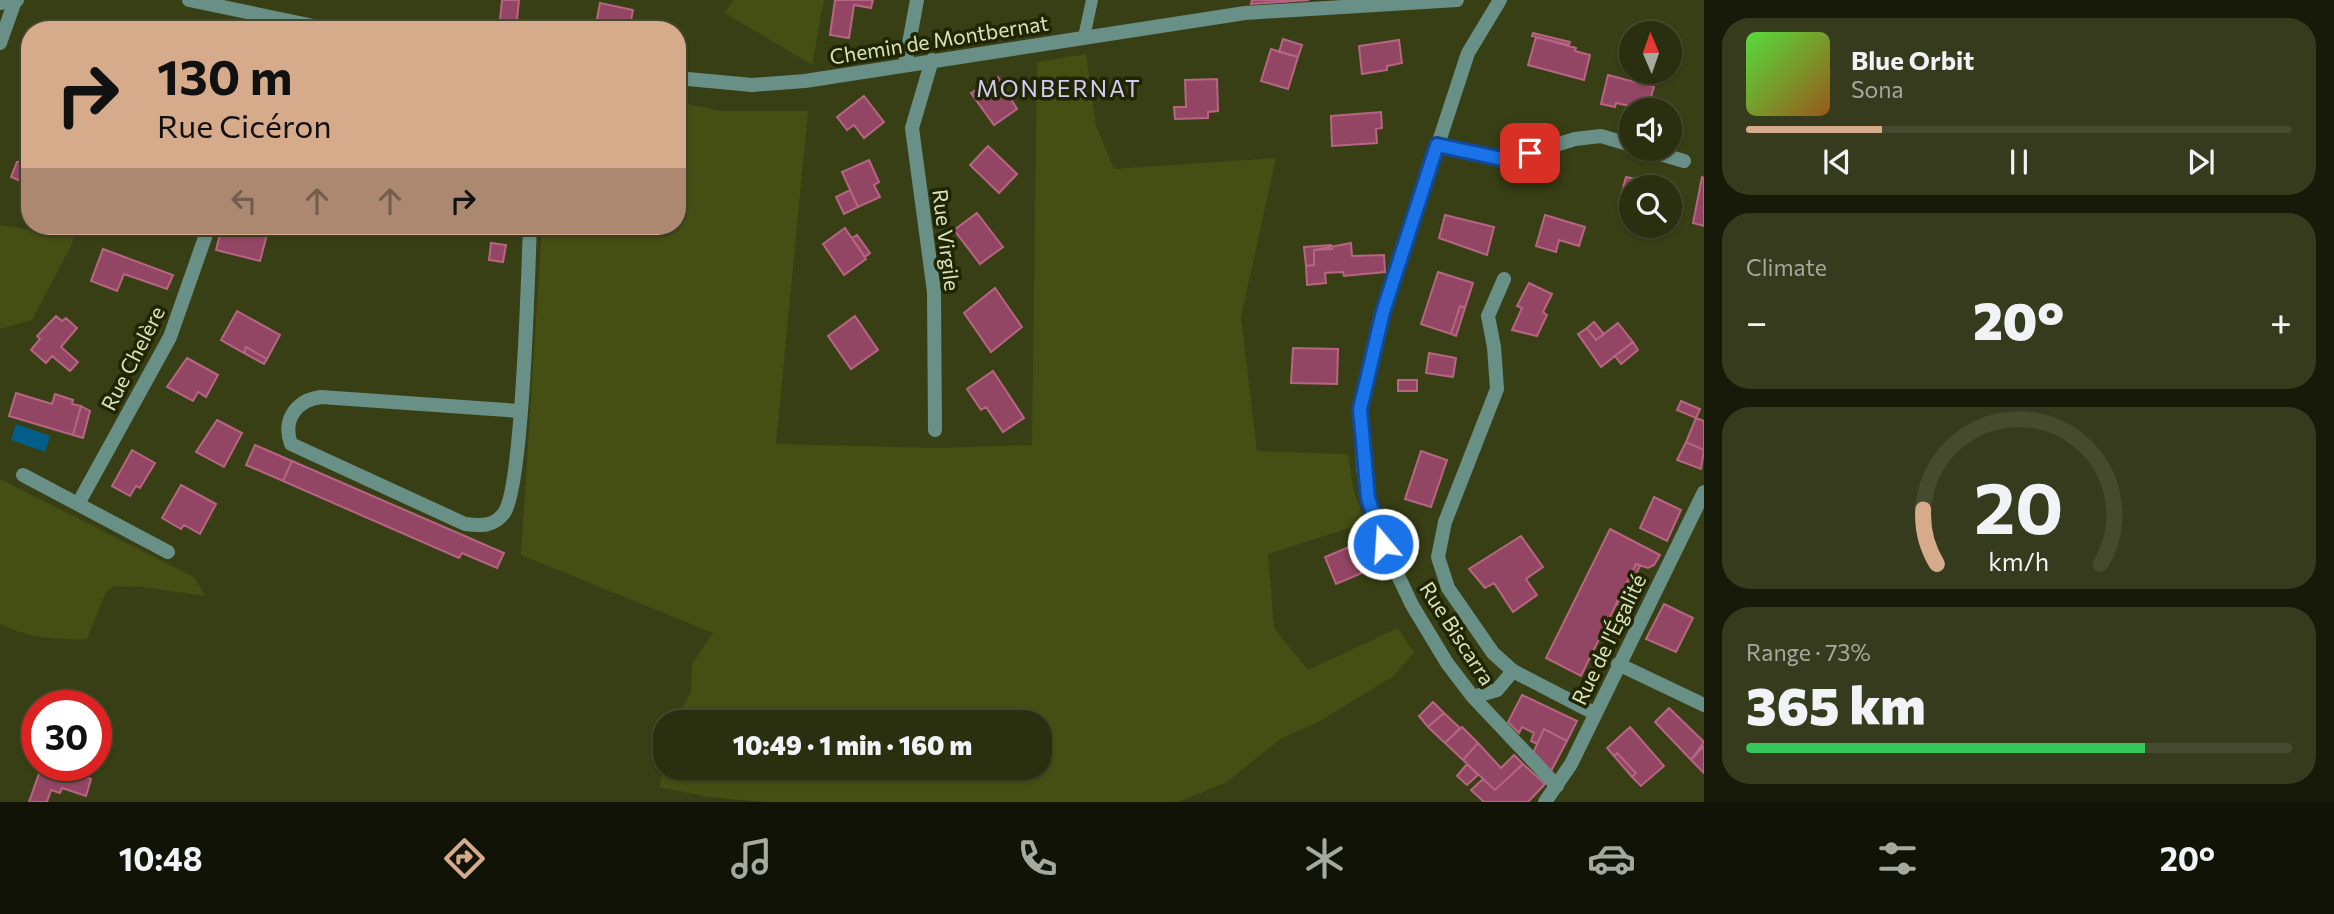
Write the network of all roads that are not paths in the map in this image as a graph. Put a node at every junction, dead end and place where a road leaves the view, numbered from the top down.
1 (16, 0) edge
2 (189, 0) edge
3 (917, 0) edge
4 (1092, 0) edge
5 (1457, 0) edge
6 (1500, 0) edge
7 (0, 3) edge
8 (263, 21) edge
9 (1084, 37) junction
10 (0, 43) edge
11 (932, 60) junction
12 (905, 65) junction
13 (686, 79) edge
14 (1619, 141) edge
15 (1437, 145) junction
16 (206, 235) edge
17 (530, 235) edge
18 (1504, 279) dead end
19 (520, 411) junction
20 (935, 430) dead end
21 (23, 475) dead end
22 (1704, 492) edge
23 (78, 503) junction
24 (168, 552) dead end
25 (1619, 664) junction
26 (1513, 670) junction
27 (1473, 697) junction
28 (1704, 705) edge
29 (1594, 713) junction
30 (1557, 786) junction
31 (1545, 802) edge

1 - 7 street
1 - 10 street
2 - 8 street
3 - 12 street
4 - 9 lane
5 - 9 street, Chemin de Montbernat
6 - 15 street, Rue Biscarra
9 - 11 street, Chemin de Montbernat
11 - 12 street, Chemin de Montbernat
11 - 20 street, Rue Virgile
12 - 13 street, Chemin de Montbernat
14 - 15 street
15 - 27 street, Rue Biscarra
16 - 23 street, Rue Chelère
17 - 19 street
18 - 26 street
19 - 19 street
21 - 23 street
22 - 25 street, Rue de l'Égalité
23 - 24 street
25 - 28 street
25 - 29 street, Rue de l'Égalité
26 - 27 street
26 - 29 street
27 - 30 street, Rue Biscarra
29 - 30 street, Rue de l'Égalité
30 - 31 street, Rue de l'Égalité

